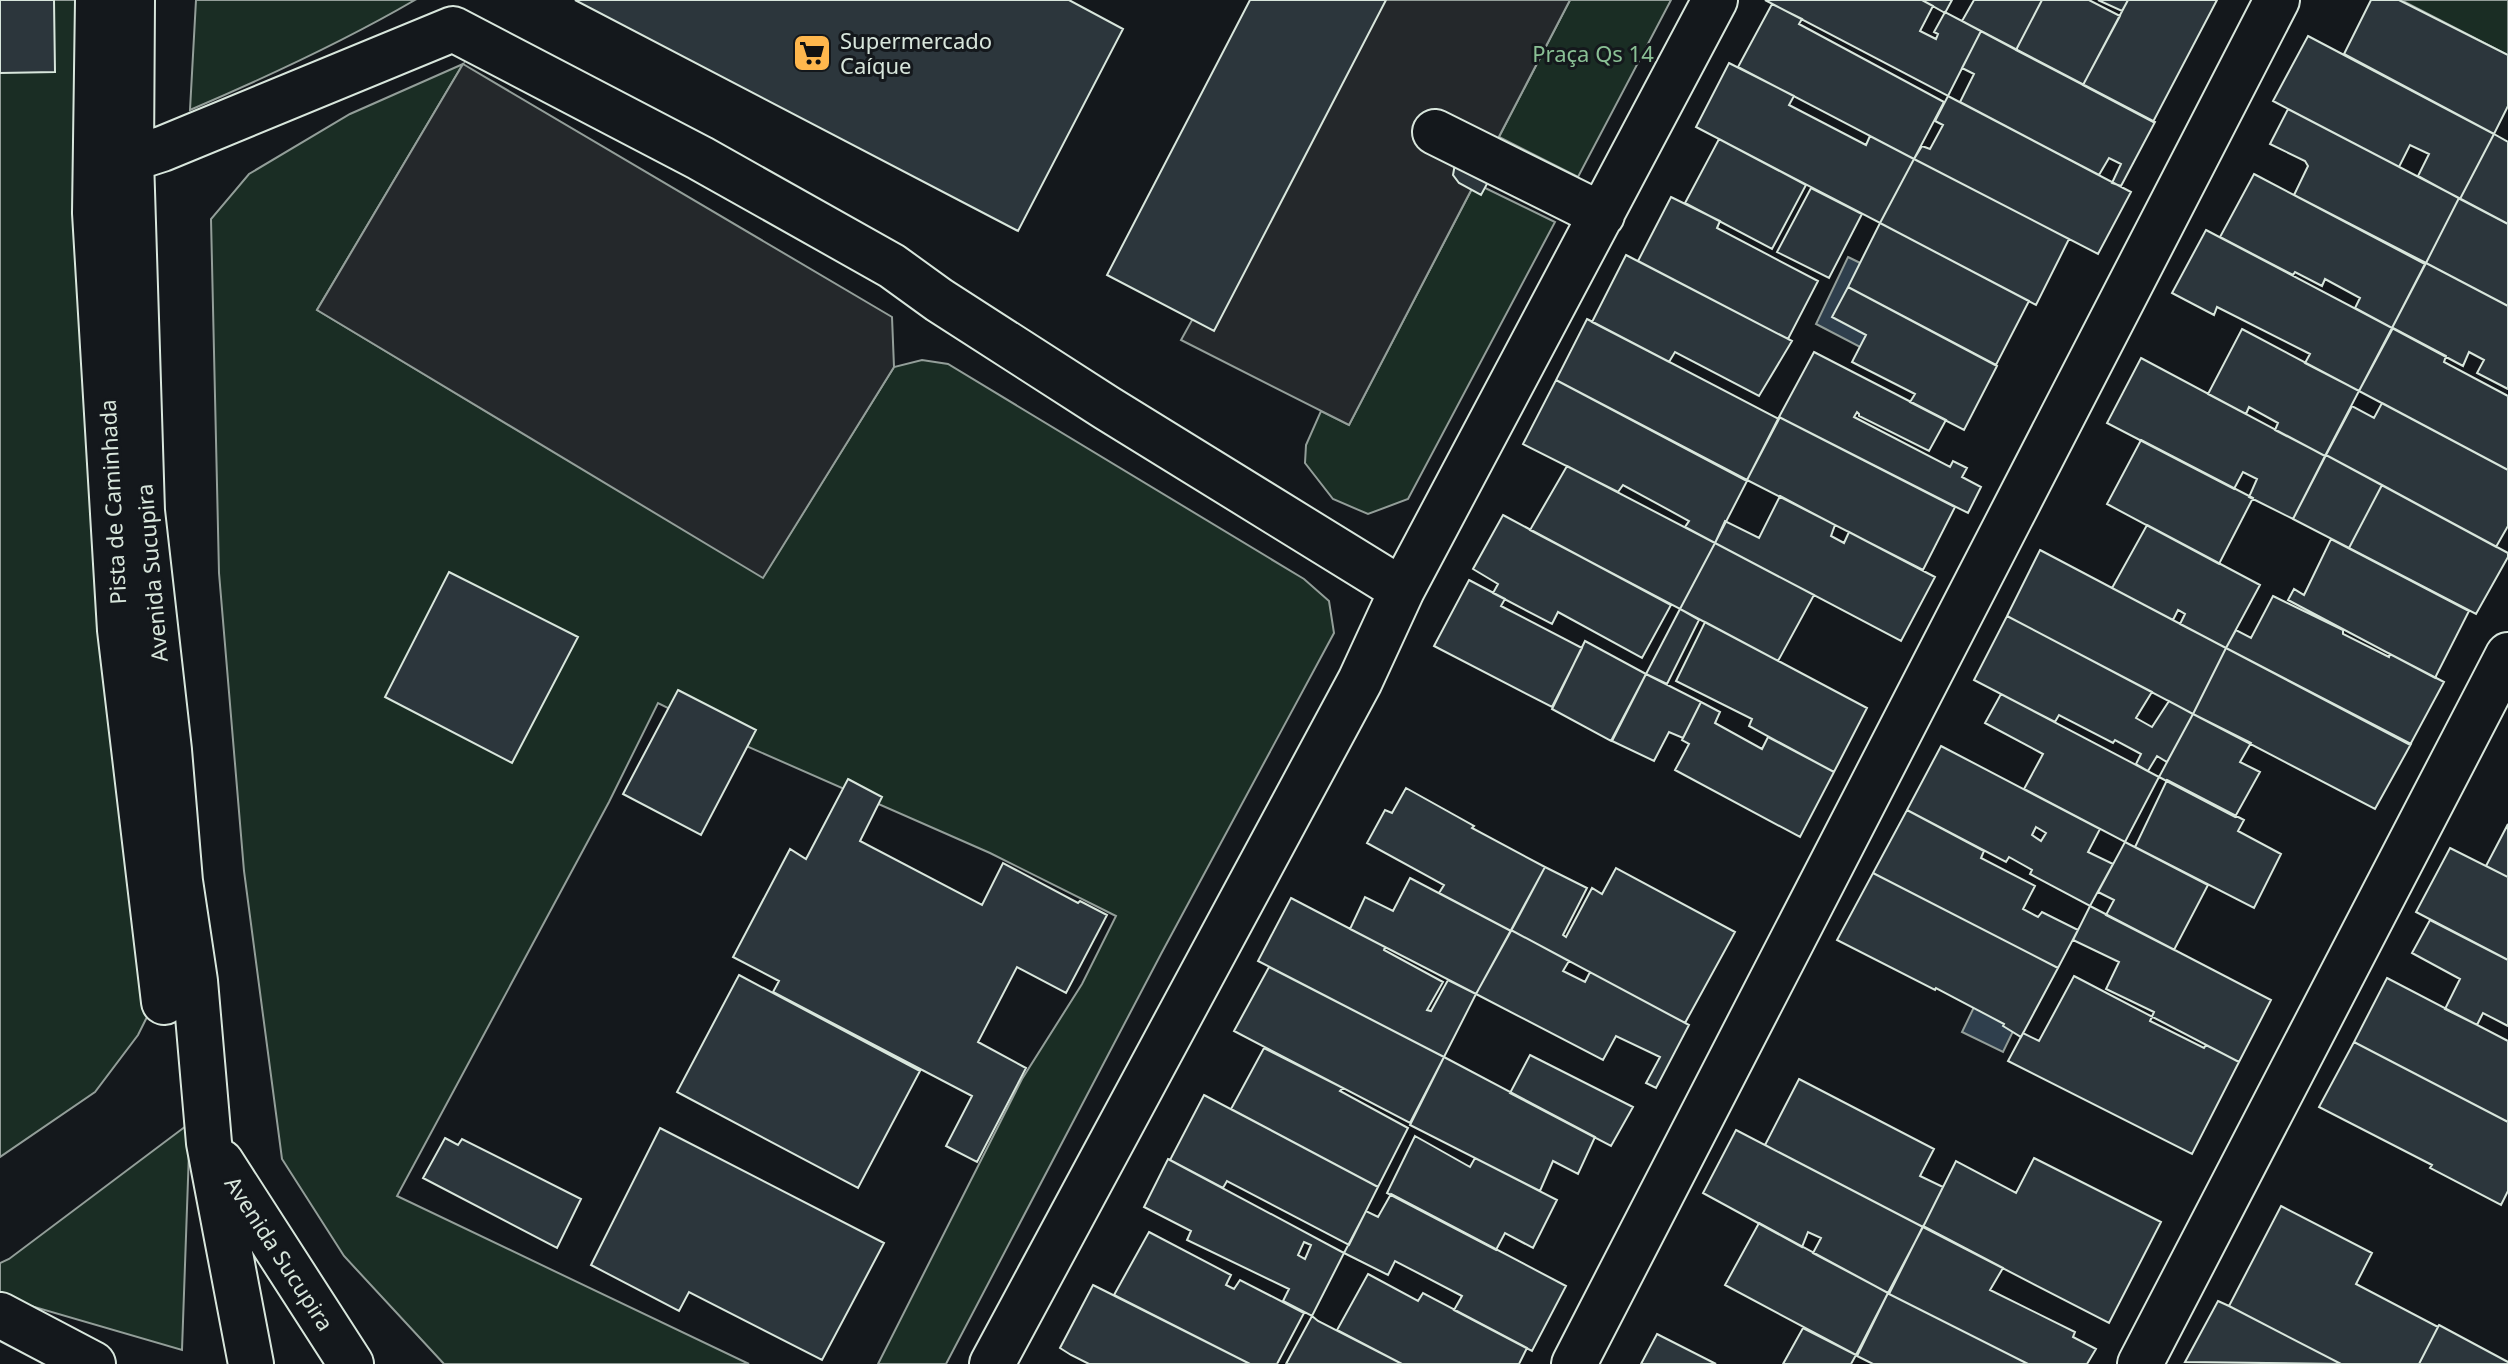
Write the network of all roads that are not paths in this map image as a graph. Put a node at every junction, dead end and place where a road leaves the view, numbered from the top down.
1 (98, 0) edge
2 (132, 0) edge
3 (1715, 0) edge
4 (2277, 0) edge
5 (1435, 132) dead end
6 (131, 159) junction
7 (1602, 215) junction
8 (1402, 590) junction
9 (2508, 655) edge
10 (164, 1002) dead end
11 (209, 1143) junction
12 (0, 1315) edge
13 (93, 1364) edge
14 (251, 1364) edge
15 (351, 1364) edge
16 (992, 1364) edge
17 (1574, 1364) edge
18 (2140, 1364) edge

1 - 10 street, Pista de Caminhada
2 - 6 street, Avenida Sucupira
3 - 7 street
4 - 17 street
5 - 7 street
6 - 8 street
6 - 11 street, Avenida Sucupira
7 - 8 street
8 - 16 street
9 - 18 street
11 - 14 street, Avenida Sucupira
11 - 15 street, Avenida Sucupira
12 - 13 street

